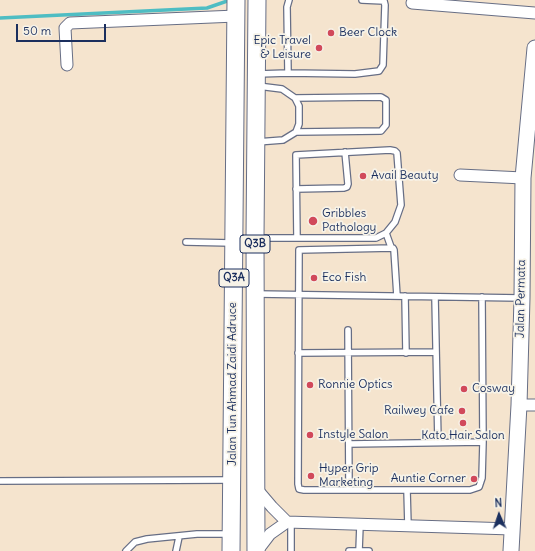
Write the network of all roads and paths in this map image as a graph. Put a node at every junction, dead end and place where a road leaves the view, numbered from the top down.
1 (257, 0) edge
2 (289, 0) edge
3 (362, 0) edge
4 (412, 3) dead end
5 (236, 7) edge
6 (535, 13) edge
7 (535, 48) edge
8 (68, 65) dead end
9 (288, 73) junction
10 (256, 80) junction
11 (296, 98) junction
12 (296, 132) junction
13 (256, 142) junction
14 (345, 152) junction
15 (460, 175) dead end
16 (522, 178) junction
17 (296, 189) junction
18 (386, 232) junction
19 (255, 238) junction
20 (297, 238) junction
21 (186, 242) dead end
22 (234, 243) junction
23 (391, 247) junction
24 (255, 294) junction
25 (298, 295) junction
26 (397, 296) junction
27 (405, 296) junction
28 (435, 297) junction
29 (482, 297) junction
30 (522, 298) junction
31 (348, 330) dead end
32 (436, 352) junction
33 (298, 353) junction
34 (348, 353) junction
35 (406, 353) junction
36 (519, 404) junction
37 (535, 405) edge
38 (438, 442) junction
39 (483, 442) junction
40 (349, 444) junction
41 (232, 480) junction
42 (0, 481) edge
43 (255, 487) junction
44 (349, 490) junction
45 (408, 490) junction
46 (289, 522) junction
47 (360, 525) junction
48 (408, 526) junction
49 (512, 529) junction
50 (179, 537) junction
51 (231, 543) edge
52 (126, 551) edge
53 (176, 551) edge
54 (256, 551) edge
55 (291, 551) edge
56 (349, 551) edge
57 (359, 551) edge
58 (369, 551) edge
59 (511, 551) edge

1 - 10 main road, Jalan Tun Ahmad Zaidi Adruce / Q3B
2 - 9 lane
3 - 9 lane
4 - 6 street
5 - 8 street
5 - 22 main road, Jalan Tun Ahmad Zaidi Adruce / Q3A
7 - 16 street, Jalan Permata
9 - 10 lane
10 - 11 lane
10 - 13 main road, Jalan Tun Ahmad Zaidi Adruce / Q3B
11 - 12 lane
11 - 12 lane
12 - 13 lane
13 - 19 main road, Jalan Tun Ahmad Zaidi Adruce / Q3B
14 - 17 lane
14 - 17 lane
14 - 18 lane
15 - 16 street
16 - 30 street, Jalan Permata
17 - 20 lane
18 - 20 lane
18 - 23 lane
19 - 20 lane
19 - 24 main road, Jalan Tun Ahmad Zaidi Adruce / Q3B
21 - 22 lane
22 - 41 main road, Jalan Tun Ahmad Zaidi Adruce / Q3A
23 - 25 lane
23 - 26 lane
24 - 25 lane
24 - 43 main road, Jalan Tun Ahmad Zaidi Adruce / Q3B
25 - 26 lane
25 - 33 lane
26 - 27 lane
27 - 28 lane
27 - 35 lane
28 - 29 lane
28 - 32 lane
29 - 30 lane
29 - 39 lane
30 - 36 street, Jalan Permata
31 - 34 lane
32 - 35 lane
32 - 38 lane
33 - 34 lane
33 - 44 lane
34 - 35 lane
34 - 40 lane
36 - 37 street
36 - 49 street, Jalan Permata
38 - 39 lane
38 - 40 lane
39 - 45 lane
40 - 44 lane
41 - 42 lane
41 - 51 main road, Jalan Tun Ahmad Zaidi Adruce / Q3A
43 - 46 street
43 - 54 main road, Jalan Tun Ahmad Zaidi Adruce / Q3B
44 - 45 lane
45 - 48 lane
46 - 47 street
46 - 54 street
46 - 55 lane
47 - 48 street
47 - 57 lane
48 - 49 street
49 - 59 street, Jalan Permata
50 - 51 lane
50 - 52 lane
50 - 53 lane
56 - 57 lane
57 - 58 lane

